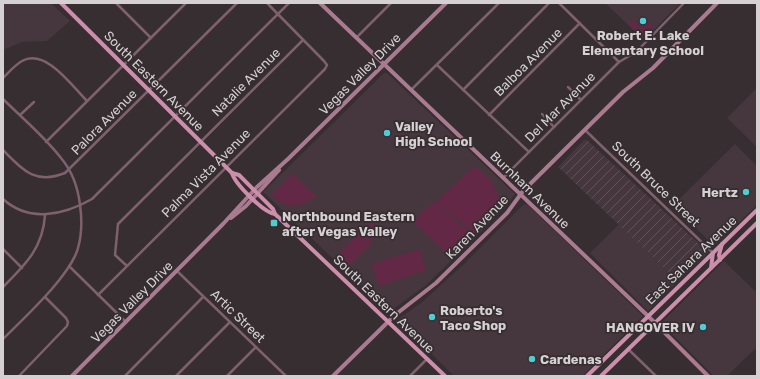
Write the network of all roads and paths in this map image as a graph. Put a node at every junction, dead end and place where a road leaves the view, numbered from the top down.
1 (61, 3) edge
2 (116, 3) edge
3 (186, 3) edge
4 (237, 3) edge
5 (267, 3) edge
6 (289, 3) edge
7 (320, 3) edge
8 (391, 3) edge
9 (446, 3) edge
10 (499, 3) edge
11 (550, 3) edge
12 (559, 3) edge
13 (684, 3) edge
14 (717, 3) edge
15 (278, 14) junction
16 (580, 24) junction
17 (151, 38) junction
18 (356, 38) junction
19 (303, 40) junction
20 (620, 62) junction
21 (384, 64) junction
22 (123, 65) junction
23 (436, 65) junction
24 (3, 78) edge
25 (568, 87) dead end
26 (411, 90) junction
27 (463, 90) junction
28 (149, 91) junction
29 (3, 99) edge
30 (581, 100) junction
31 (87, 101) junction
32 (34, 102) dead end
33 (542, 114) dead end
34 (20, 115) junction
35 (489, 115) junction
36 (175, 116) junction
37 (554, 127) junction
38 (585, 130) junction
39 (46, 142) junction
40 (200, 142) junction
41 (3, 150) edge
42 (529, 152) junction
43 (288, 159) junction
44 (226, 167) junction
45 (69, 170) junction
46 (232, 173) junction
47 (503, 178) junction
48 (254, 190) junction
49 (258, 194) junction
50 (249, 195) junction
51 (520, 196) junction
52 (253, 198) junction
53 (3, 199) edge
54 (80, 206) junction
55 (757, 210) edge
56 (275, 214) junction
57 (45, 215) junction
58 (223, 224) junction
59 (757, 224) edge
60 (722, 244) junction
61 (3, 249) edge
62 (713, 253) junction
63 (720, 260) junction
64 (69, 266) junction
65 (127, 266) junction
66 (22, 268) junction
67 (711, 268) junction
68 (177, 271) junction
69 (3, 287) edge
70 (98, 295) junction
71 (45, 297) junction
72 (203, 297) junction
73 (648, 316) junction
74 (126, 322) junction
75 (230, 322) junction
76 (388, 322) junction
77 (655, 323) junction
78 (3, 339) edge
79 (256, 347) junction
80 (628, 349) junction
81 (427, 359) junction
82 (230, 373) junction
83 (603, 375) edge
84 (18, 376) edge
85 (72, 376) edge
86 (125, 376) edge
87 (176, 376) edge
88 (227, 376) edge
89 (234, 376) edge
90 (286, 376) edge
91 (333, 376) edge
92 (410, 376) edge
93 (445, 376) edge
94 (587, 376) edge
95 (656, 376) edge
96 (708, 376) edge

1 - 22 main road, South Eastern Avenue
2 - 17 street
3 - 17 street
4 - 28 street, Palora Avenue
5 - 15 street
6 - 15 street
7 - 18 street, Burnham Avenue
8 - 18 street
9 - 21 street, Vegas Valley Drive
10 - 23 street
11 - 27 street
12 - 16 street
13 - 20 street, Del Mar Avenue
14 - 38 street, Karen Avenue
15 - 19 street
15 - 36 street
16 - 20 street
16 - 35 street, Balboa Avenue
17 - 22 street
18 - 21 street, Burnham Avenue
19 - 40 street, Natalie Avenue
19 - 44 street, Palma Vista Avenue
20 - 30 street, Del Mar Avenue
21 - 26 street, Burnham Avenue
21 - 43 street, Vegas Valley Drive
22 - 28 main road, South Eastern Avenue
22 - 31 street
23 - 26 street
23 - 27 street
24 - 31 street
25 - 30 street
26 - 47 street, Burnham Avenue
27 - 35 street
28 - 36 main road, South Eastern Avenue
28 - 45 street, Palora Avenue
29 - 34 street
30 - 37 street, Del Mar Avenue
31 - 39 street
32 - 34 street
33 - 37 street
34 - 39 street
35 - 42 street
36 - 40 main road, South Eastern Avenue
36 - 54 street
37 - 42 street, Del Mar Avenue
38 - 51 street, Karen Avenue
38 - 62 street, South Bruce Street
39 - 45 street
40 - 44 main road, South Eastern Avenue
40 - 65 street, Natalie Avenue
41 - 45 street
42 - 47 street, Del Mar Avenue
43 - 48 street, Vegas Valley Drive
43 - 49 street, Vegas Valley Drive
44 - 46 main road, South Eastern Avenue
44 - 65 street, Palma Vista Avenue
45 - 54 street
46 - 48 main road, South Eastern Avenue
46 - 50 main road, South Eastern Avenue
47 - 51 street, Burnham Avenue
48 - 49 main road, South Eastern Avenue
48 - 50 street, Vegas Valley Drive
49 - 52 street, Vegas Valley Drive
49 - 56 main road, South Eastern Avenue
50 - 52 main road, South Eastern Avenue
50 - 58 street, Vegas Valley Drive
51 - 73 street, Burnham Avenue
51 - 76 street, Karen Avenue
52 - 56 main road, South Eastern Avenue
52 - 58 street, Vegas Valley Drive
53 - 57 street
54 - 57 street
54 - 64 street
55 - 60 main road, East Sahara Avenue
56 - 76 main road, South Eastern Avenue
57 - 66 street
58 - 68 street, Vegas Valley Drive
59 - 63 main road, East Sahara Avenue
60 - 62 main road, East Sahara Avenue
60 - 63 main road
61 - 66 street
62 - 67 main road
62 - 73 main road, East Sahara Avenue
63 - 67 main road, East Sahara Avenue
64 - 70 street
64 - 71 street
65 - 70 street, Palma Vista Avenue
66 - 69 street
67 - 77 main road, East Sahara Avenue
68 - 72 street, Artic Street
68 - 74 street, Vegas Valley Drive
70 - 74 street
71 - 78 street
71 - 84 street
72 - 75 street, Artic Street
72 - 86 street
73 - 77 street, Burnham Avenue
73 - 94 main road, East Sahara Avenue
74 - 85 street, Vegas Valley Drive
75 - 79 street, Artic Street
75 - 87 street
76 - 81 main road, South Eastern Avenue
76 - 91 street, Karen Avenue
77 - 80 main road, East Sahara Avenue
77 - 96 street, Burnham Avenue
79 - 82 street
79 - 90 street, Artic Street
80 - 83 main road, East Sahara Avenue
80 - 95 street
81 - 92 street
81 - 93 main road, South Eastern Avenue
82 - 88 street
82 - 89 street

